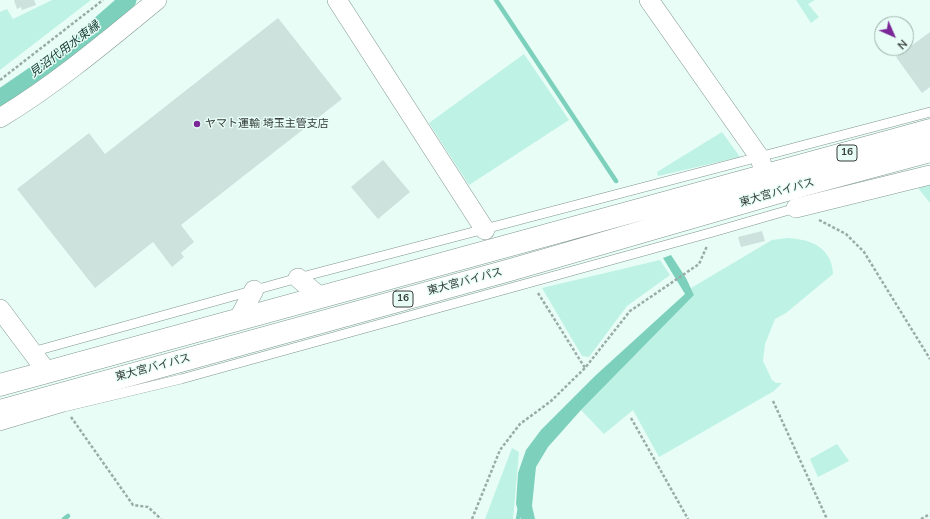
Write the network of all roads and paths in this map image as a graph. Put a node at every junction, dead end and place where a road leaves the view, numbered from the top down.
1 (103, 0) edge
2 (158, 0) edge
3 (337, 0) edge
4 (649, 0) edge
5 (0, 80) edge
6 (930, 112) edge
7 (0, 118) edge
8 (930, 130) edge
9 (930, 151) edge
10 (762, 167) junction
11 (930, 175) edge
12 (790, 199) junction
13 (485, 230) junction
14 (713, 232) junction
15 (298, 278) junction
16 (530, 281) junction
17 (254, 290) junction
18 (320, 297) junction
19 (0, 309) edge
20 (238, 320) junction
21 (32, 352) junction
22 (930, 359) edge
23 (585, 368) junction
24 (47, 372) junction
25 (0, 385) edge
26 (773, 401) dead end
27 (64, 407) junction
28 (0, 410) edge
29 (631, 418) dead end
30 (0, 426) edge
31 (930, 514) edge
32 (161, 519) edge
33 (472, 519) edge
34 (688, 519) edge
35 (827, 519) edge
36 (921, 519) edge

1 - 5 path
2 - 7 street
3 - 13 street
4 - 10 street
6 - 10 lane
8 - 10 highway, 東大宮バイパス / 16
9 - 12 highway, 東大宮バイパス / 16
10 - 13 lane
10 - 18 highway, 東大宮バイパス / 16
11 - 12 street
12 - 14 lane
12 - 22 path
12 - 28 highway, 東大宮バイパス / 16
13 - 15 lane
14 - 16 lane
14 - 23 path
15 - 17 lane
15 - 18 street
16 - 23 path
16 - 27 lane
17 - 20 street
17 - 21 lane
18 - 20 highway, 東大宮バイパス / 16
19 - 21 street
20 - 24 highway, 東大宮バイパス / 16
21 - 24 street
23 - 33 path
24 - 25 highway, 東大宮バイパス / 16
26 - 35 path
27 - 30 lane
27 - 32 path
29 - 34 path
31 - 36 path

